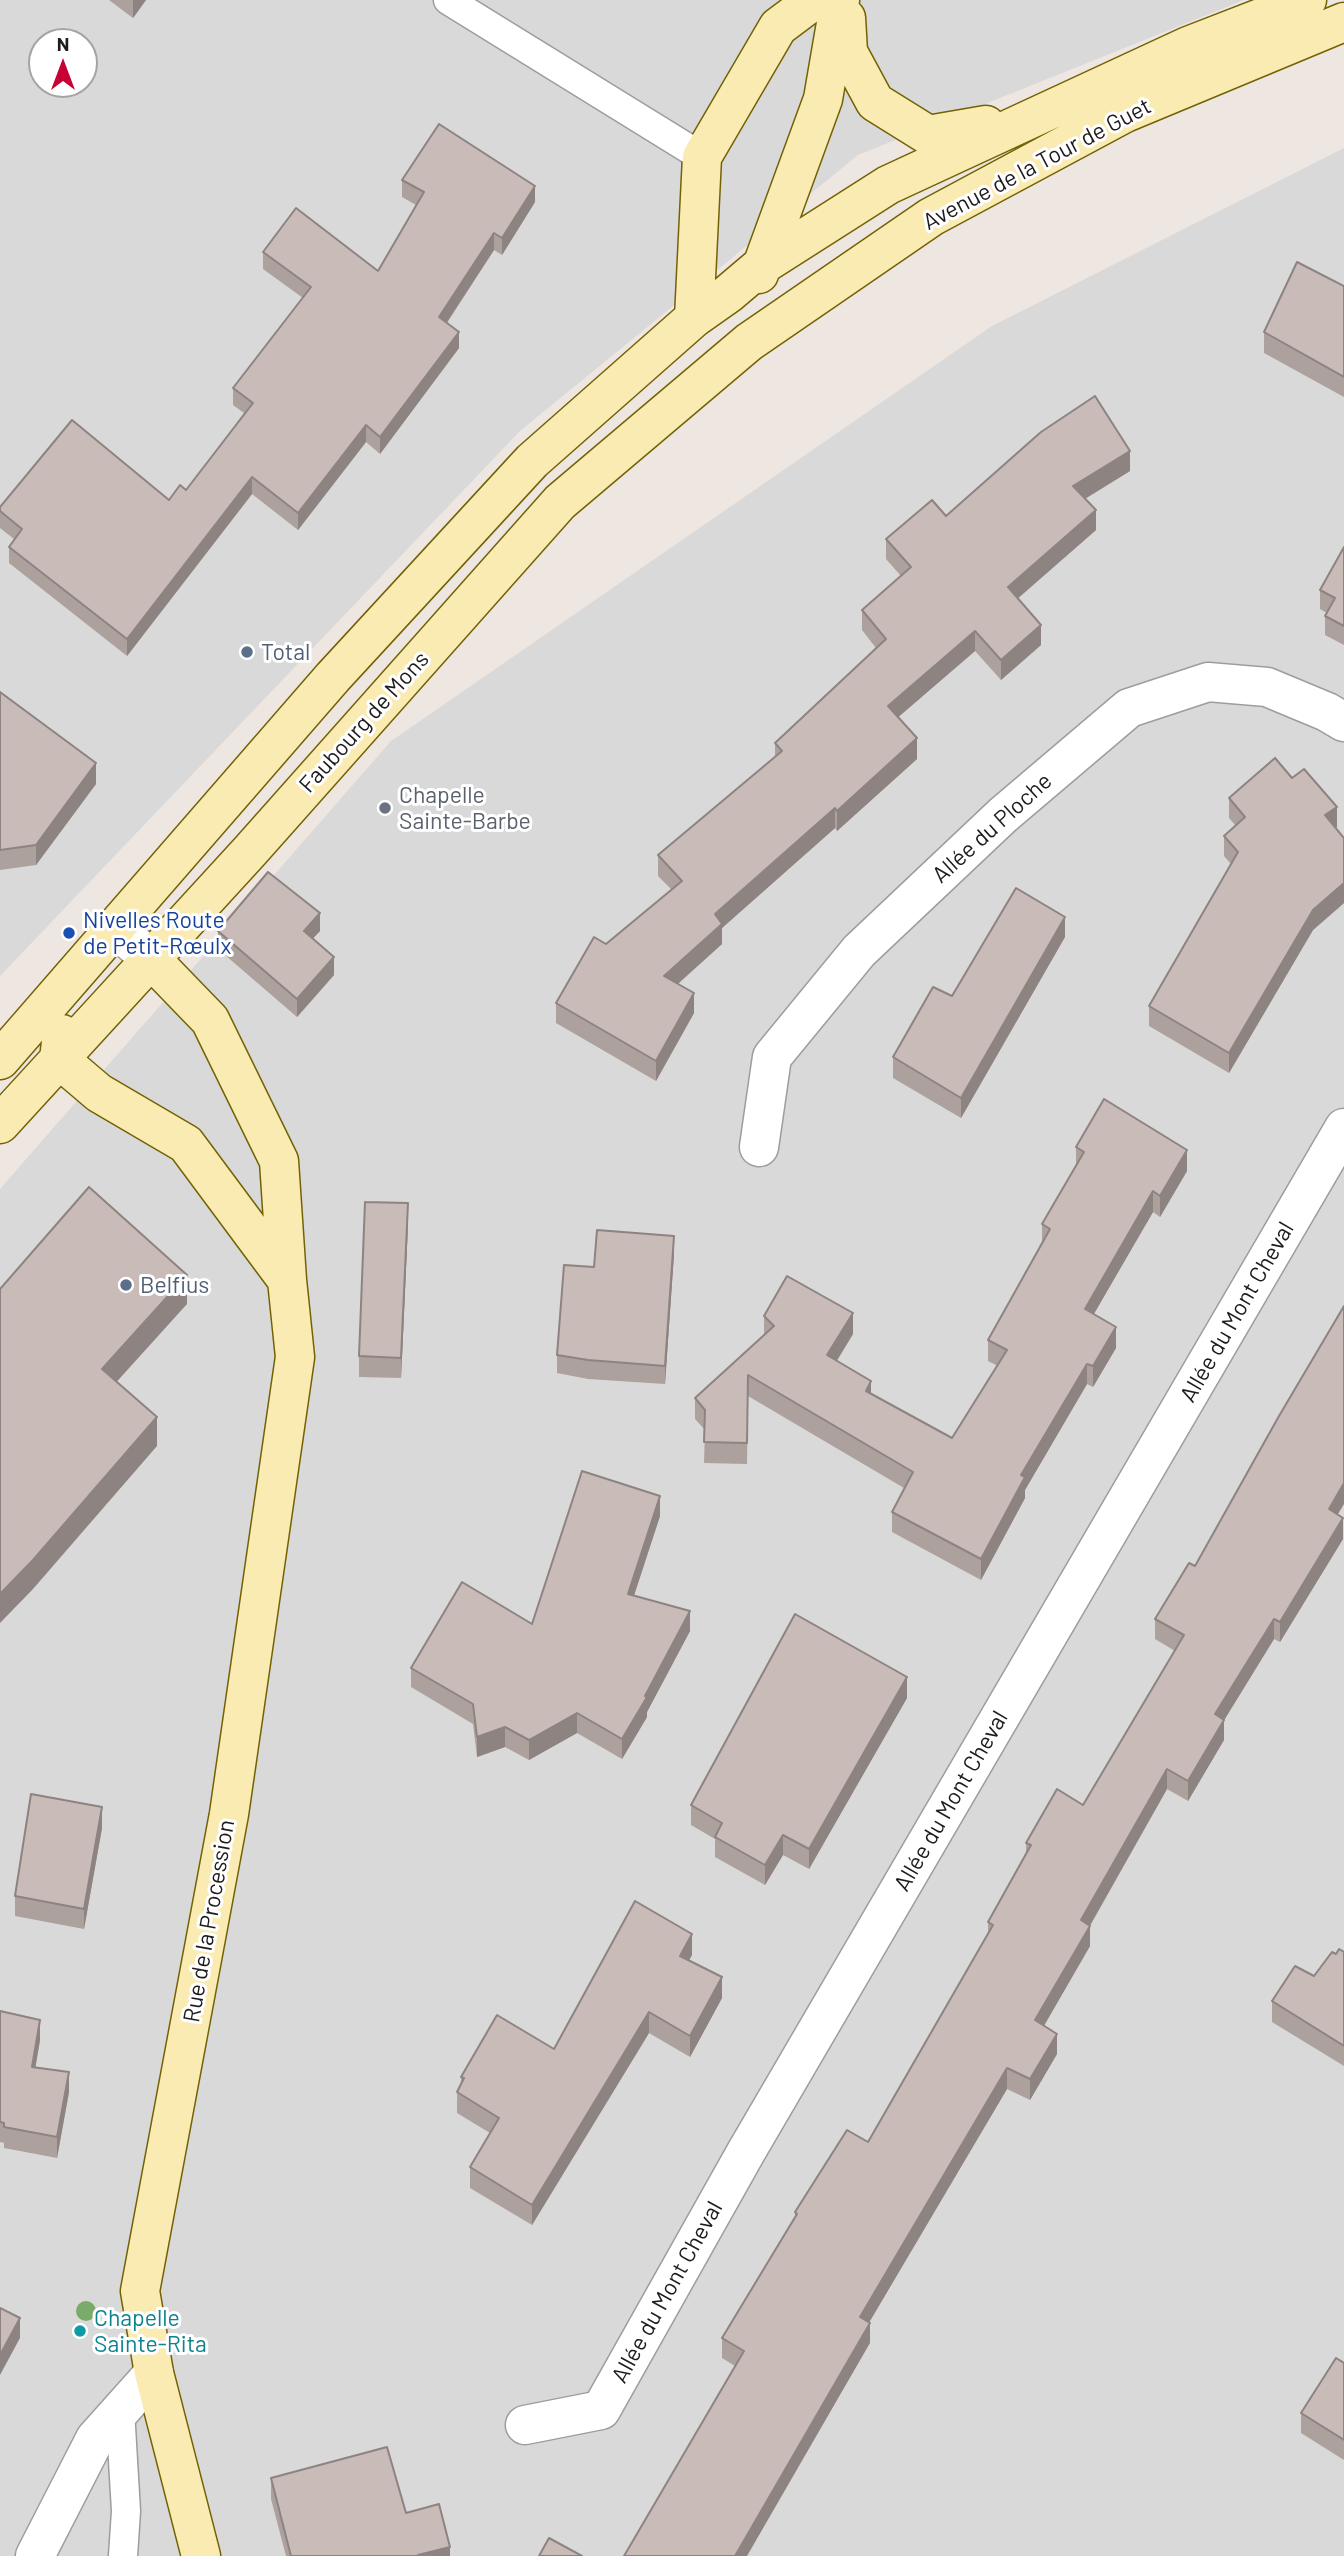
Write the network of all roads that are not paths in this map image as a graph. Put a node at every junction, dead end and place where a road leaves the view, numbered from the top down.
1 (448, 0) edge
2 (814, 0) edge
3 (843, 0) edge
4 (1307, 0) edge
5 (1344, 23) edge
6 (1037, 116) junction
7 (702, 157) junction
8 (761, 266) junction
9 (694, 318) junction
10 (749, 342) junction
11 (1344, 722) edge
12 (115, 928) junction
13 (151, 959) junction
14 (68, 983) junction
15 (59, 1059) junction
16 (0, 1060) edge
17 (0, 1124) edge
18 (1344, 1128) edge
19 (759, 1147) dead end
20 (286, 1280) junction
21 (153, 2373) junction
22 (120, 2410) junction
23 (525, 2425) dead end
24 (35, 2556) edge
25 (123, 2556) edge
26 (201, 2556) edge

1 - 7 lane
2 - 7 main road
3 - 6 main road
3 - 8 main road
4 - 6 main road, Avenue de la Tour de Guet
5 - 10 main road, Avenue de la Tour de Guet
6 - 8 main road, Avenue de la Tour de Guet
7 - 9 main road
8 - 9 main road, Avenue de la Tour de Guet
8 - 10 main road
9 - 10 main road
9 - 12 main road
10 - 13 main road, Faubourg de Mons
11 - 19 street, Allée du Ploche
12 - 13 street, Rue de la Procession
12 - 14 main road
13 - 15 main road, Faubourg de Mons
13 - 20 main road, Rue de la Procession
14 - 15 main road
14 - 16 main road
15 - 17 main road, Faubourg de Mons
15 - 20 main road, Rue de la Procession
18 - 23 street, Allée du Mont Cheval
20 - 21 main road, Rue de la Procession
21 - 22 street
21 - 26 main road, Rue de la Procession
22 - 24 street
22 - 25 lane

